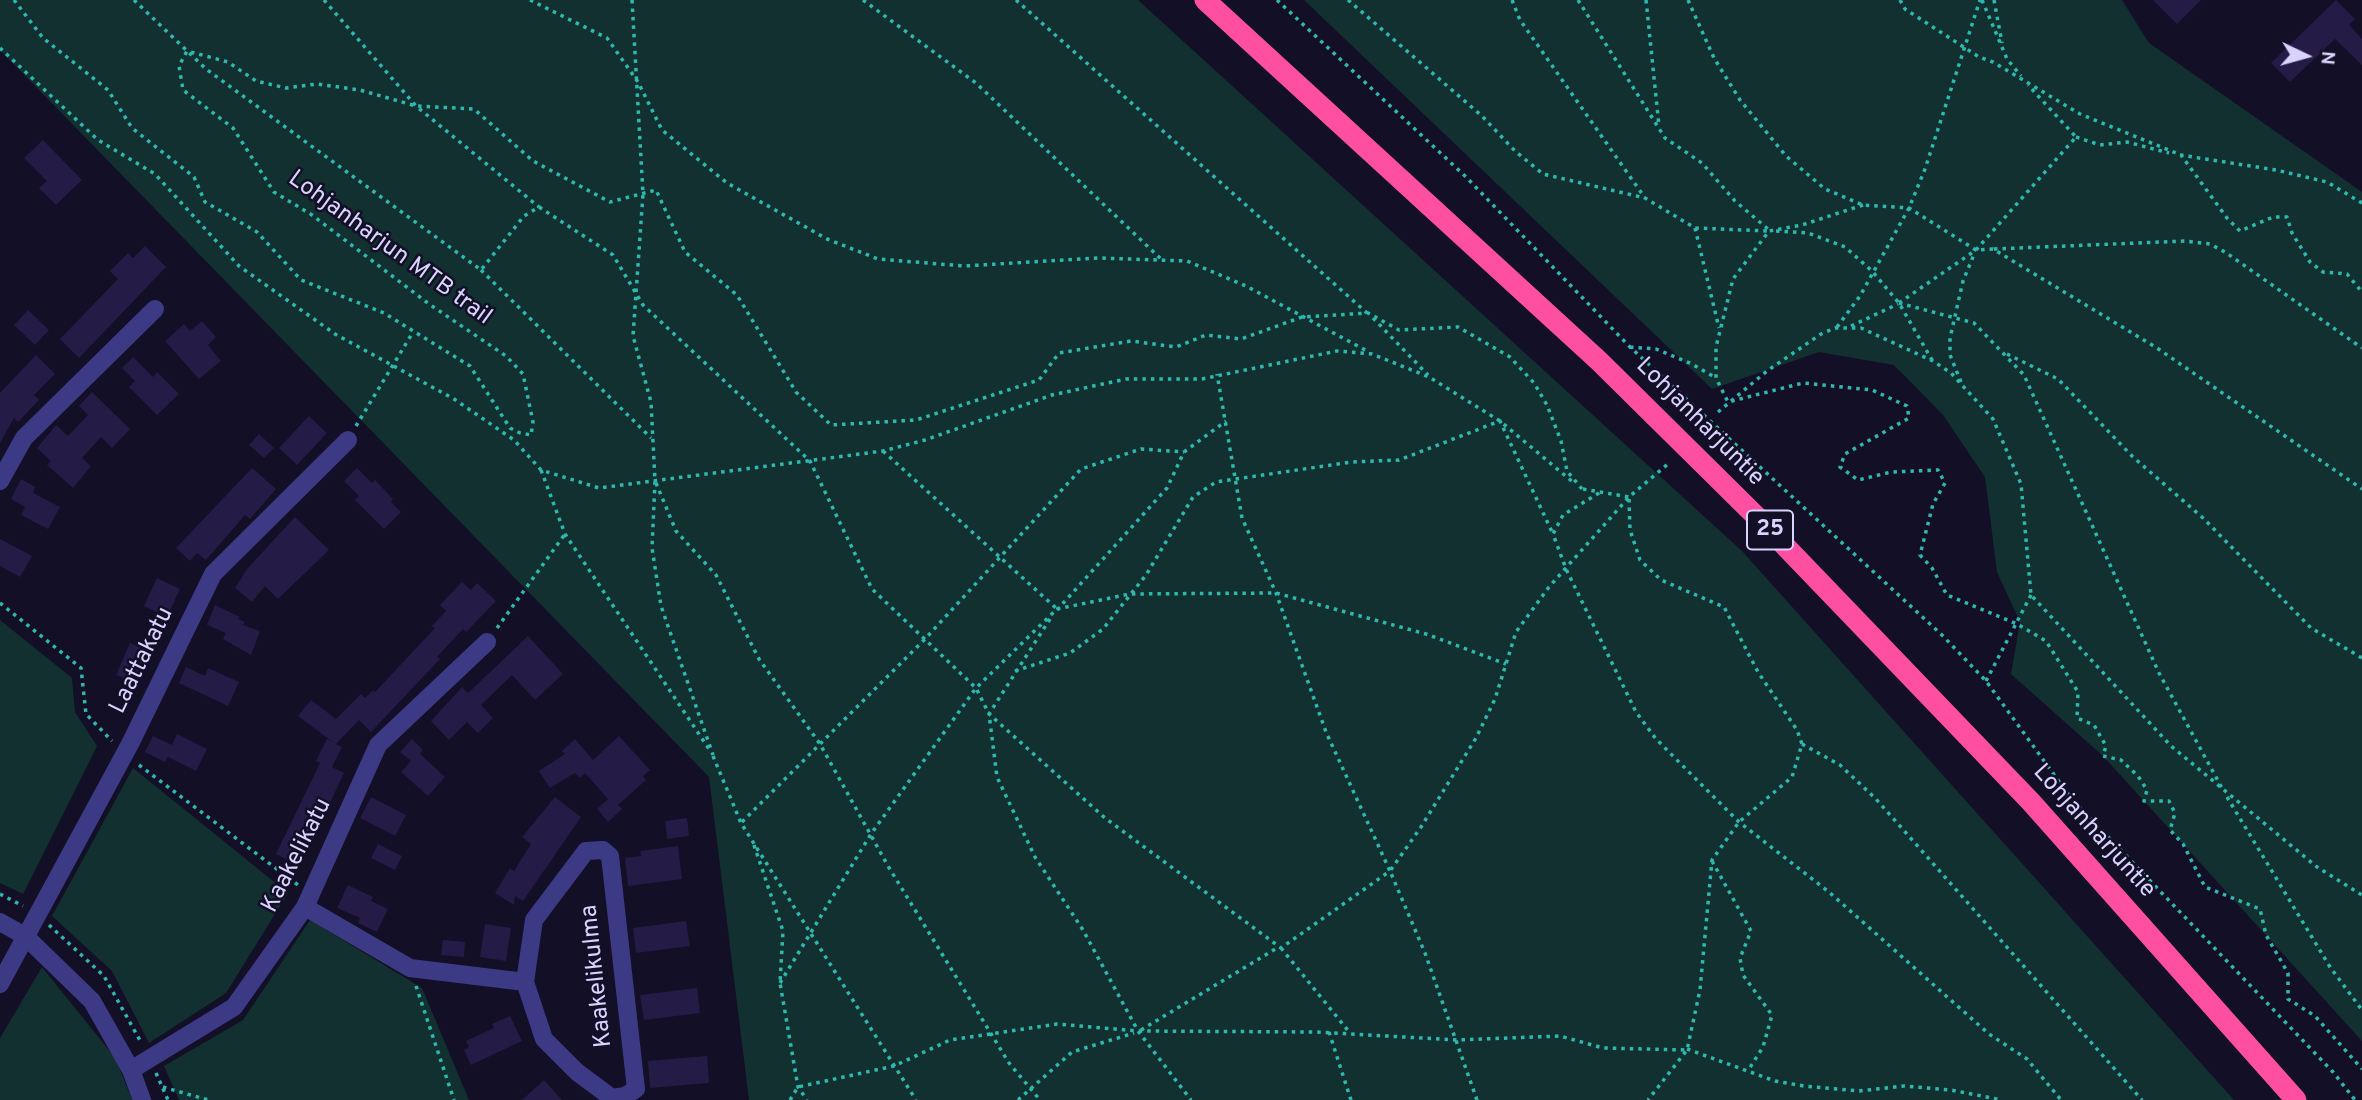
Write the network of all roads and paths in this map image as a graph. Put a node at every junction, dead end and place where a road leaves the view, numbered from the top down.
1 (14, 0) edge
2 (134, 0) edge
3 (324, 0) edge
4 (530, 0) edge
5 (632, 0) edge
6 (863, 0) edge
7 (1016, 0) edge
8 (1205, 0) edge
9 (1277, 0) edge
10 (1348, 0) edge
11 (1512, 0) edge
12 (1578, 0) edge
13 (1646, 0) edge
14 (1688, 0) edge
15 (1900, 0) edge
16 (1981, 0) edge
17 (1994, 0) edge
18 (1966, 46) junction
19 (0, 48) edge
20 (187, 51) junction
21 (2004, 52) junction
22 (2024, 80) junction
23 (638, 82) junction
24 (416, 106) junction
25 (1659, 129) junction
26 (2076, 137) junction
27 (2181, 155) junction
28 (643, 194) junction
29 (1645, 198) junction
30 (2362, 203) edge
31 (1863, 205) junction
32 (539, 207) junction
33 (1909, 208) junction
34 (1695, 228) junction
35 (1769, 231) junction
36 (1993, 249) junction
37 (1976, 250) junction
38 (1163, 260) junction
39 (481, 270) junction
40 (1874, 273) junction
41 (2362, 292) edge
42 (638, 297) junction
43 (1899, 303) junction
44 (155, 309) dead end
45 (1368, 313) junction
46 (1302, 317) junction
47 (1954, 318) junction
48 (1849, 327) junction
49 (1835, 328) junction
50 (1720, 330) junction
51 (413, 332) junction
52 (1630, 347) junction
53 (2362, 348) edge
54 (2006, 353) junction
55 (1372, 354) junction
56 (1933, 361) junction
57 (393, 365) junction
58 (1217, 374) junction
59 (1429, 377) junction
60 (1716, 379) junction
61 (1964, 387) junction
62 (1728, 402) junction
63 (1718, 412) dead end
64 (1226, 421) junction
65 (1500, 421) junction
66 (348, 440) joint
67 (653, 440) junction
68 (883, 451) junction
69 (1184, 453) junction
70 (810, 461) junction
71 (1669, 463) dead end
72 (541, 470) junction
73 (1236, 479) junction
74 (0, 481) edge
75 (655, 481) junction
76 (1583, 489) junction
77 (2362, 489) edge
78 (1599, 492) junction
79 (1629, 497) junction
80 (565, 534) junction
81 (1553, 534) junction
82 (1001, 559) junction
83 (1566, 569) junction
84 (1276, 593) junction
85 (1130, 594) junction
86 (2031, 595) junction
87 (0, 603) edge
88 (1057, 610) junction
89 (2017, 624) junction
90 (925, 639) junction
91 (487, 642) joint
92 (2362, 658) edge
93 (1506, 664) junction
94 (1013, 672) junction
95 (1986, 681) junction
96 (976, 688) junction
97 (989, 714) junction
98 (820, 744) junction
99 (1802, 744) junction
100 (124, 754) junction
101 (713, 755) junction
102 (2225, 795) junction
103 (1739, 822) junction
104 (741, 823) junction
105 (871, 835) junction
106 (752, 839) junction
107 (1712, 860) junction
108 (1390, 871) junction
109 (2362, 895) edge
110 (308, 901) junction
111 (0, 922) edge
112 (811, 934) junction
113 (25, 936) junction
114 (1279, 948) junction
115 (410, 968) junction
116 (525, 982) junction
117 (0, 984) edge
118 (780, 984) junction
119 (2362, 1010) edge
120 (1138, 1031) junction
121 (1329, 1032) junction
122 (990, 1033) junction
123 (1350, 1034) junction
124 (1456, 1040) junction
125 (1687, 1050) junction
126 (894, 1066) junction
127 (1749, 1069) junction
128 (2362, 1069) edge
129 (131, 1070) junction
130 (163, 1087) dead end
131 (798, 1087) junction
132 (1031, 1088) junction
133 (142, 1100) edge
134 (208, 1100) edge
135 (454, 1100) edge
136 (790, 1100) edge
137 (807, 1100) edge
138 (916, 1100) edge
139 (1018, 1100) edge
140 (1040, 1100) edge
141 (1191, 1100) edge
142 (1351, 1100) edge
143 (1477, 1100) edge
144 (1648, 1100) edge
145 (2002, 1100) edge
146 (2061, 1100) edge
147 (2143, 1100) edge
148 (2296, 1100) edge
149 (2355, 1100) edge

1 - 51 path, Lohjanharjun MTB trail
2 - 20 path
3 - 24 path
4 - 23 path
5 - 23 path
6 - 38 path
7 - 45 path
8 - 148 highway, Lohjanharjuntie / 25
9 - 52 path
10 - 29 path
11 - 29 path
12 - 25 path
13 - 25 path
14 - 31 path
15 - 18 path
16 - 18 path
16 - 21 path
17 - 21 path
18 - 22 path
18 - 33 path
19 - 57 path
20 - 24 path
20 - 39 path
20 - 51 path, Lohjanharjun MTB trail
21 - 22 path
22 - 26 path
22 - 27 path
23 - 28 path
23 - 38 path
24 - 28 path
24 - 32 path
25 - 35 path
26 - 27 path
26 - 37 path
27 - 30 path
27 - 41 path
28 - 42 path
28 - 46 path
29 - 34 path
31 - 33 path
31 - 35 path
32 - 39 path
32 - 42 path
33 - 37 path
33 - 40 path
34 - 35 path
34 - 50 path
35 - 40 path
35 - 50 path
36 - 37 path
36 - 53 path
36 - 77 path
37 - 43 path
37 - 47 path
38 - 46 path
39 - 67 path
40 - 43 path
40 - 49 path
42 - 67 path
42 - 70 path
43 - 47 path
43 - 48 path
43 - 56 path
44 - 74 street
45 - 46 path
45 - 59 path
45 - 76 path
46 - 55 path
47 - 54 path
47 - 61 path
48 - 49 path
48 - 56 path
49 - 62 path
50 - 60 path
51 - 57 path
52 - 60 path
52 - 95 path
54 - 92 path
54 - 102 path
55 - 58 path
55 - 59 path
56 - 61 path
57 - 66 path
57 - 72 path
58 - 64 path
58 - 68 path
59 - 65 path
60 - 62 path
61 - 86 path
62 - 63 path
62 - 89 path
64 - 69 path
64 - 73 path
65 - 73 path
65 - 76 path
65 - 81 path
66 - 100 street, Laattakatu
67 - 75 path
68 - 70 path
68 - 82 path
69 - 82 path
69 - 88 path
70 - 75 path
70 - 90 path
71 - 79 path
72 - 75 path
72 - 80 path
73 - 84 path
73 - 85 path
75 - 98 path
75 - 101 path
76 - 78 path
78 - 79 path
78 - 81 path
79 - 83 path
79 - 99 path
80 - 91 path
80 - 101 path
81 - 83 path
82 - 88 path
82 - 90 path
83 - 93 path
83 - 103 path
84 - 85 path
84 - 93 path
84 - 108 path
85 - 88 path
85 - 94 path
86 - 89 path
86 - 102 path
87 - 100 path
88 - 94 path
88 - 96 path
89 - 95 path
89 - 128 path
90 - 96 path
90 - 98 path
91 - 110 street, Kaakelikatu
93 - 108 path
94 - 97 path
95 - 149 path
96 - 97 path
96 - 105 path
97 - 114 path
97 - 120 path
98 - 104 path
98 - 105 path
99 - 103 path
99 - 147 path
100 - 110 path
100 - 113 street, Laattakatu
101 - 104 path
102 - 109 path
102 - 119 path
103 - 107 path
103 - 146 path
104 - 106 path
105 - 112 path
105 - 122 path
106 - 112 path
106 - 118 path
107 - 125 path
107 - 127 path
108 - 114 path
108 - 124 path
110 - 115 street
110 - 129 street, Kaakelikatu
111 - 113 street
112 - 118 path
112 - 126 path
113 - 117 street, Laattakatu
113 - 129 street
114 - 120 path
114 - 123 path
115 - 116 street
115 - 135 path
116 - 116 street, Kaakelikulma
118 - 131 path
120 - 121 path
120 - 122 path
120 - 132 path
120 - 141 path
121 - 123 path
121 - 142 path
122 - 126 path
122 - 132 path
123 - 124 path
124 - 125 path
124 - 143 path
125 - 127 path
125 - 144 path
126 - 131 path
126 - 138 path
127 - 145 path
129 - 133 street
130 - 134 path
131 - 136 path
131 - 137 path
132 - 139 path
132 - 140 path

